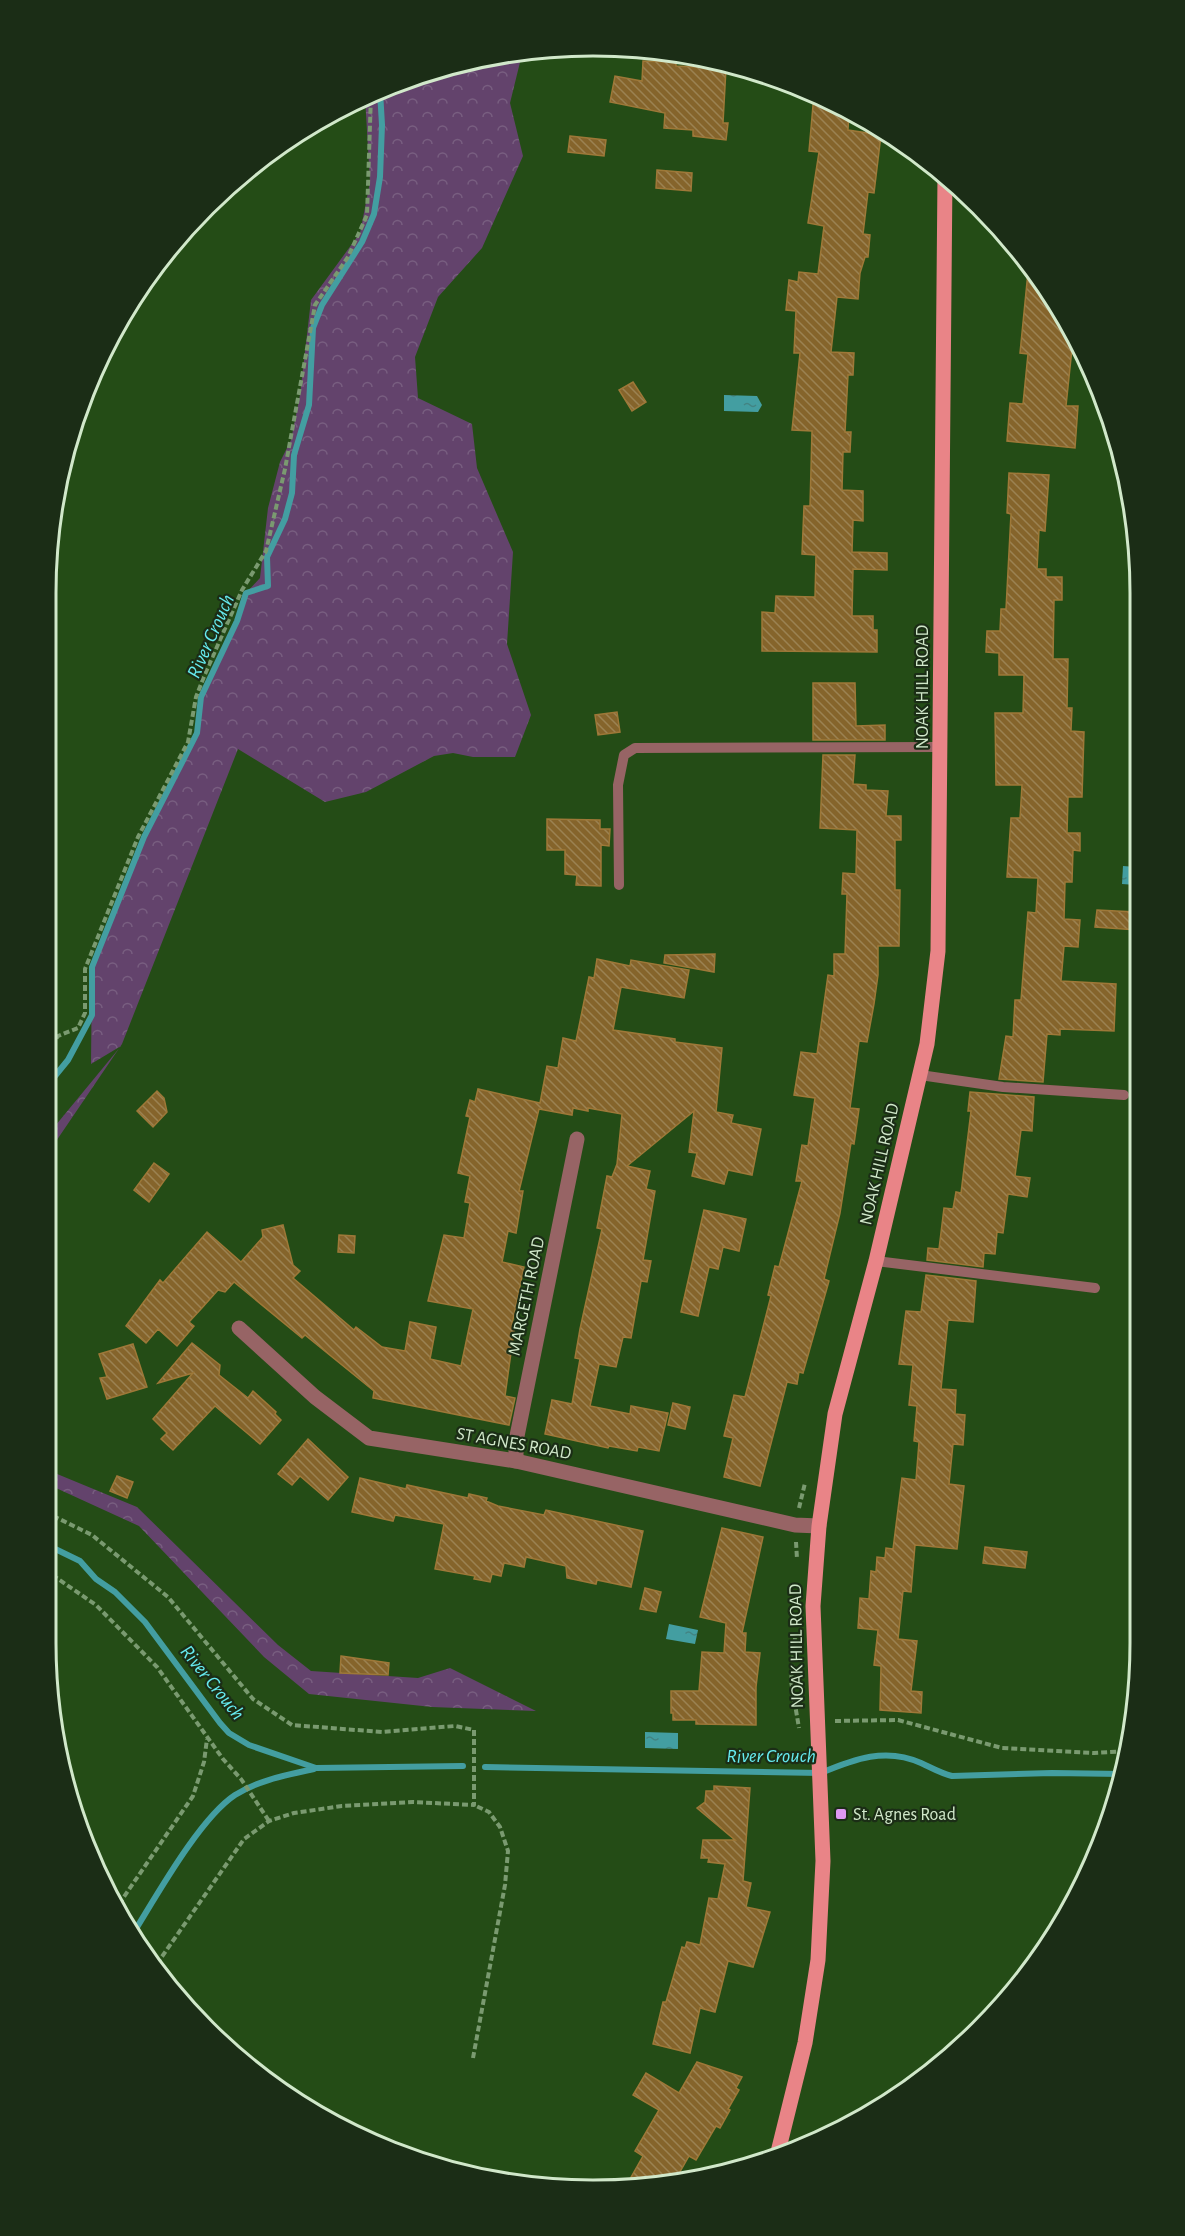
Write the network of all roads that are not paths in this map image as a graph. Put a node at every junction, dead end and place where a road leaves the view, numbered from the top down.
1 (945, 187) edge
2 (941, 747) junction
3 (619, 885) dead end
4 (920, 1075) junction
5 (1124, 1095) dead end
6 (577, 1139) dead end
7 (876, 1261) junction
8 (1095, 1288) dead end
9 (238, 1328) dead end
10 (516, 1461) junction
11 (819, 1526) junction
12 (779, 2147) edge

1 - 2 main road, NOAK HILL ROAD
2 - 3 lane
2 - 4 main road, NOAK HILL ROAD
4 - 5 lane
4 - 7 main road, NOAK HILL ROAD
6 - 10 street, MARGETH ROAD
7 - 8 lane
7 - 11 main road, NOAK HILL ROAD
9 - 10 street, ST AGNES ROAD
10 - 11 street, ST AGNES ROAD
11 - 12 main road, NOAK HILL ROAD

